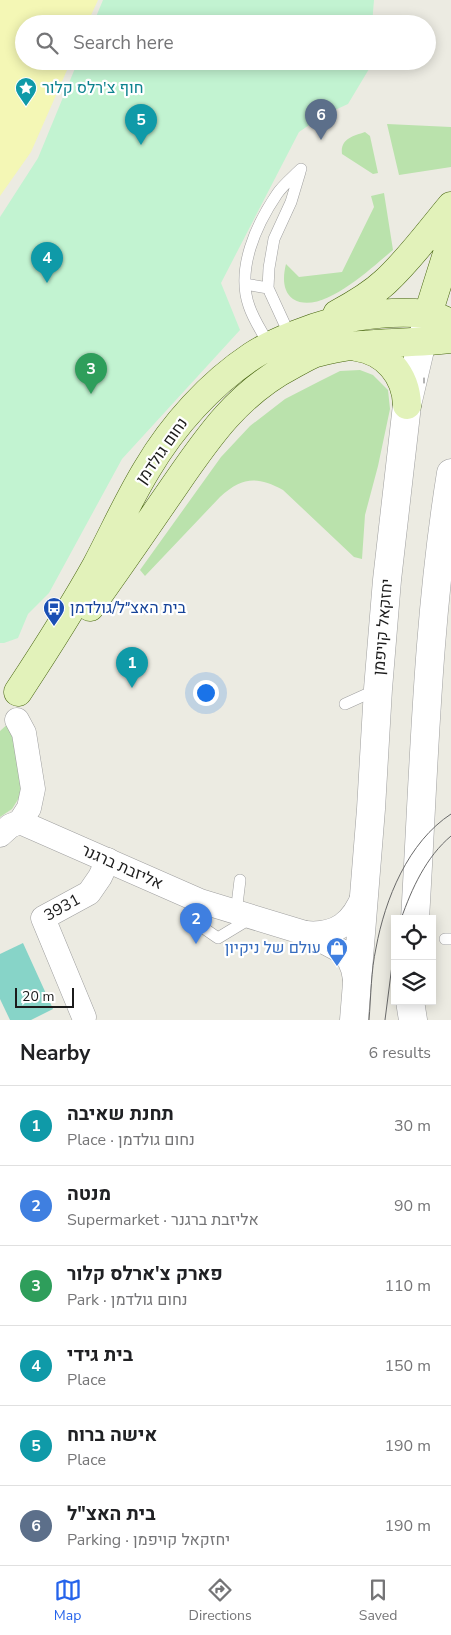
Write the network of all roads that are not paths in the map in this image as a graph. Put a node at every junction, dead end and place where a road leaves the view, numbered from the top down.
1 (451, 206) edge
2 (451, 240) edge
3 (245, 284) junction
4 (268, 288) junction
5 (440, 318) edge
6 (316, 326) junction
7 (451, 339) edge
8 (422, 343) junction
9 (350, 346) junction
10 (286, 351) junction
11 (407, 405) junction
12 (451, 473) edge
13 (378, 689) junction
14 (345, 704) dead end
15 (12, 706) edge
16 (20, 822) junction
17 (0, 835) edge
18 (108, 860) junction
19 (240, 880) dead end
20 (365, 892) junction
21 (244, 915) junction
22 (415, 915) edge
23 (305, 933) junction
24 (357, 993) junction
25 (411, 1005) edge
26 (84, 1017) dead end
27 (354, 1020) edge
28 (413, 1020) edge

1 - 6 main road
2 - 5 main road, יחזקאל קויפמן
3 - 4 lane
3 - 4 lane
3 - 10 lane
4 - 10 lane
5 - 6 main road, נחום גולדמן
5 - 8 street, יחזקאל קויפמן
6 - 10 main road, נחום גולדמן
7 - 8 main road, נחום גולדמן
8 - 9 main road, נחום גולדמן
8 - 11 street, יחזקאל קויפמן
9 - 10 main road, נחום גולדמן
9 - 11 main road
10 - 15 main road, נחום גולדמן
11 - 13 street, יחזקאל קויפמן
12 - 22 street
13 - 14 lane
13 - 20 street, יחזקאל קויפמן
15 - 16 street
16 - 17 street
16 - 18 street, אליזבת ברגנר
18 - 21 street, אליזבת ברגנר
18 - 26 street, 3931
19 - 21 lane
20 - 23 street, אליזבת ברגנר
20 - 24 street, יחזקאל קויפמן
21 - 23 street, אליזבת ברגנר
23 - 24 street, אליזבת ברגנר
24 - 27 street, יחזקאל קויפמן
25 - 28 street

